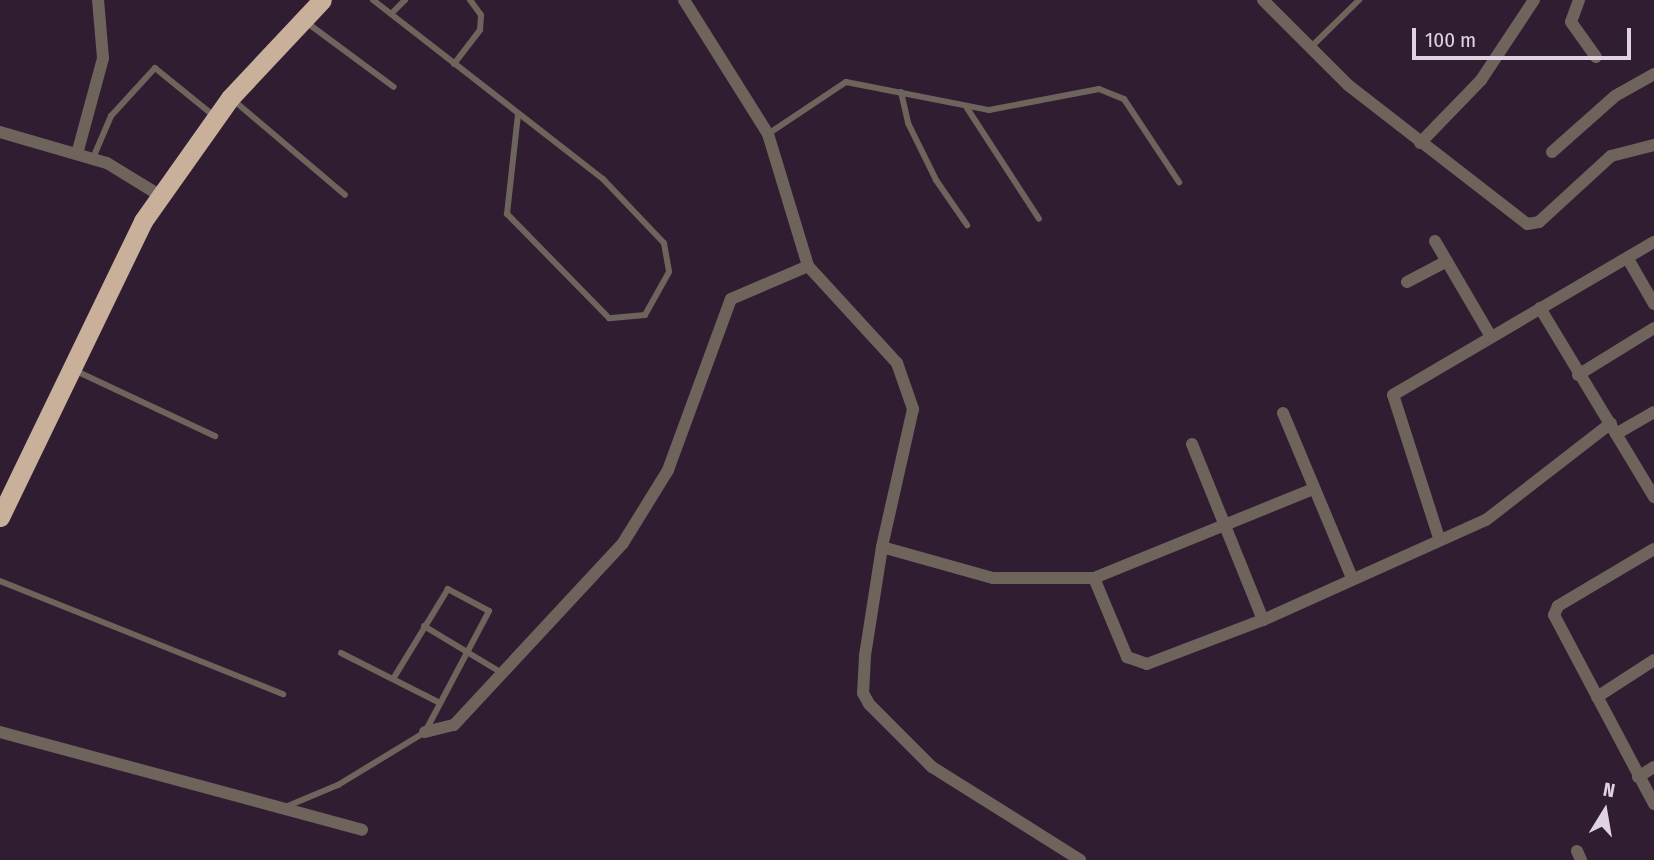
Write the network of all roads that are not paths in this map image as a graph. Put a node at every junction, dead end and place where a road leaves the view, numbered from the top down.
1 (98, 0) edge
2 (322, 0) edge
3 (373, 0) edge
4 (405, 0) edge
5 (470, 0) edge
6 (684, 0) edge
7 (1263, 0) edge
8 (1359, 0) edge
9 (1534, 0) edge
10 (1579, 0) edge
11 (391, 14) junction
12 (302, 19) junction
13 (1310, 48) junction
14 (1596, 57) dead end
15 (454, 64) junction
16 (1654, 74) edge
17 (394, 87) dead end
18 (901, 92) junction
19 (230, 98) junction
20 (967, 108) junction
21 (518, 114) junction
22 (216, 117) junction
23 (0, 132) edge
24 (768, 134) junction
25 (1420, 143) junction
26 (1654, 145) edge
27 (1552, 152) dead end
28 (77, 153) junction
29 (93, 158) junction
30 (1178, 182) dead end
31 (159, 195) junction
32 (345, 195) dead end
33 (1039, 219) dead end
34 (967, 225) dead end
35 (1436, 241) dead end
36 (1654, 242) edge
37 (1628, 258) junction
38 (1447, 261) junction
39 (808, 266) junction
40 (1407, 282) dead end
41 (1654, 304) edge
42 (1541, 308) junction
43 (1654, 328) edge
44 (1491, 337) junction
45 (71, 369) junction
46 (1578, 374) junction
47 (1654, 412) edge
48 (1283, 413) dead end
49 (1614, 429) junction
50 (215, 436) dead end
51 (1192, 444) dead end
52 (1313, 489) junction
53 (1653, 492) edge
54 (0, 517) edge
55 (1224, 526) junction
56 (1439, 538) junction
57 (882, 547) junction
58 (1654, 548) edge
59 (1094, 578) junction
60 (1352, 578) junction
61 (0, 581) edge
62 (1263, 620) junction
63 (425, 626) junction
64 (469, 649) junction
65 (341, 653) dead end
66 (1654, 660) edge
67 (502, 673) junction
68 (393, 679) junction
69 (283, 694) dead end
70 (1597, 697) junction
71 (440, 703) junction
72 (0, 732) edge
73 (425, 732) junction
74 (1654, 767) edge
75 (1638, 777) junction
76 (1654, 804) edge
77 (282, 808) junction
78 (362, 830) dead end
79 (1080, 860) edge

1 - 28 street
2 - 12 highway
3 - 11 lane
4 - 11 lane
5 - 15 lane
6 - 24 street
7 - 13 street
8 - 13 lane
9 - 25 street
10 - 14 street
11 - 15 lane
12 - 17 lane
12 - 19 highway
13 - 25 street
15 - 21 lane
16 - 27 street
18 - 20 lane
18 - 24 lane
18 - 34 lane
19 - 22 highway
19 - 32 lane
20 - 30 lane
20 - 33 lane
21 - 21 lane
22 - 29 lane
22 - 31 highway
23 - 28 street
24 - 39 street
25 - 26 street
28 - 29 street
29 - 31 street
31 - 45 highway
35 - 38 street
36 - 37 street
37 - 41 street
37 - 42 street
38 - 40 street
38 - 44 street
39 - 57 street
39 - 67 street
42 - 44 street
42 - 46 street
43 - 46 street
44 - 56 street
45 - 50 lane
45 - 54 highway
46 - 49 street
47 - 49 street
48 - 52 street
49 - 53 street
49 - 56 street
51 - 55 street
52 - 55 street
52 - 60 street
55 - 59 street
55 - 62 street
56 - 60 street
57 - 59 street
57 - 79 street
58 - 70 street
59 - 62 street
60 - 62 street
61 - 69 lane
63 - 64 lane
63 - 64 lane
63 - 68 lane
64 - 67 lane
64 - 71 lane
65 - 68 lane
66 - 70 street
67 - 73 street
68 - 71 lane
70 - 75 street
71 - 73 lane
72 - 77 street
73 - 77 lane
74 - 75 street
75 - 76 street
77 - 78 street

